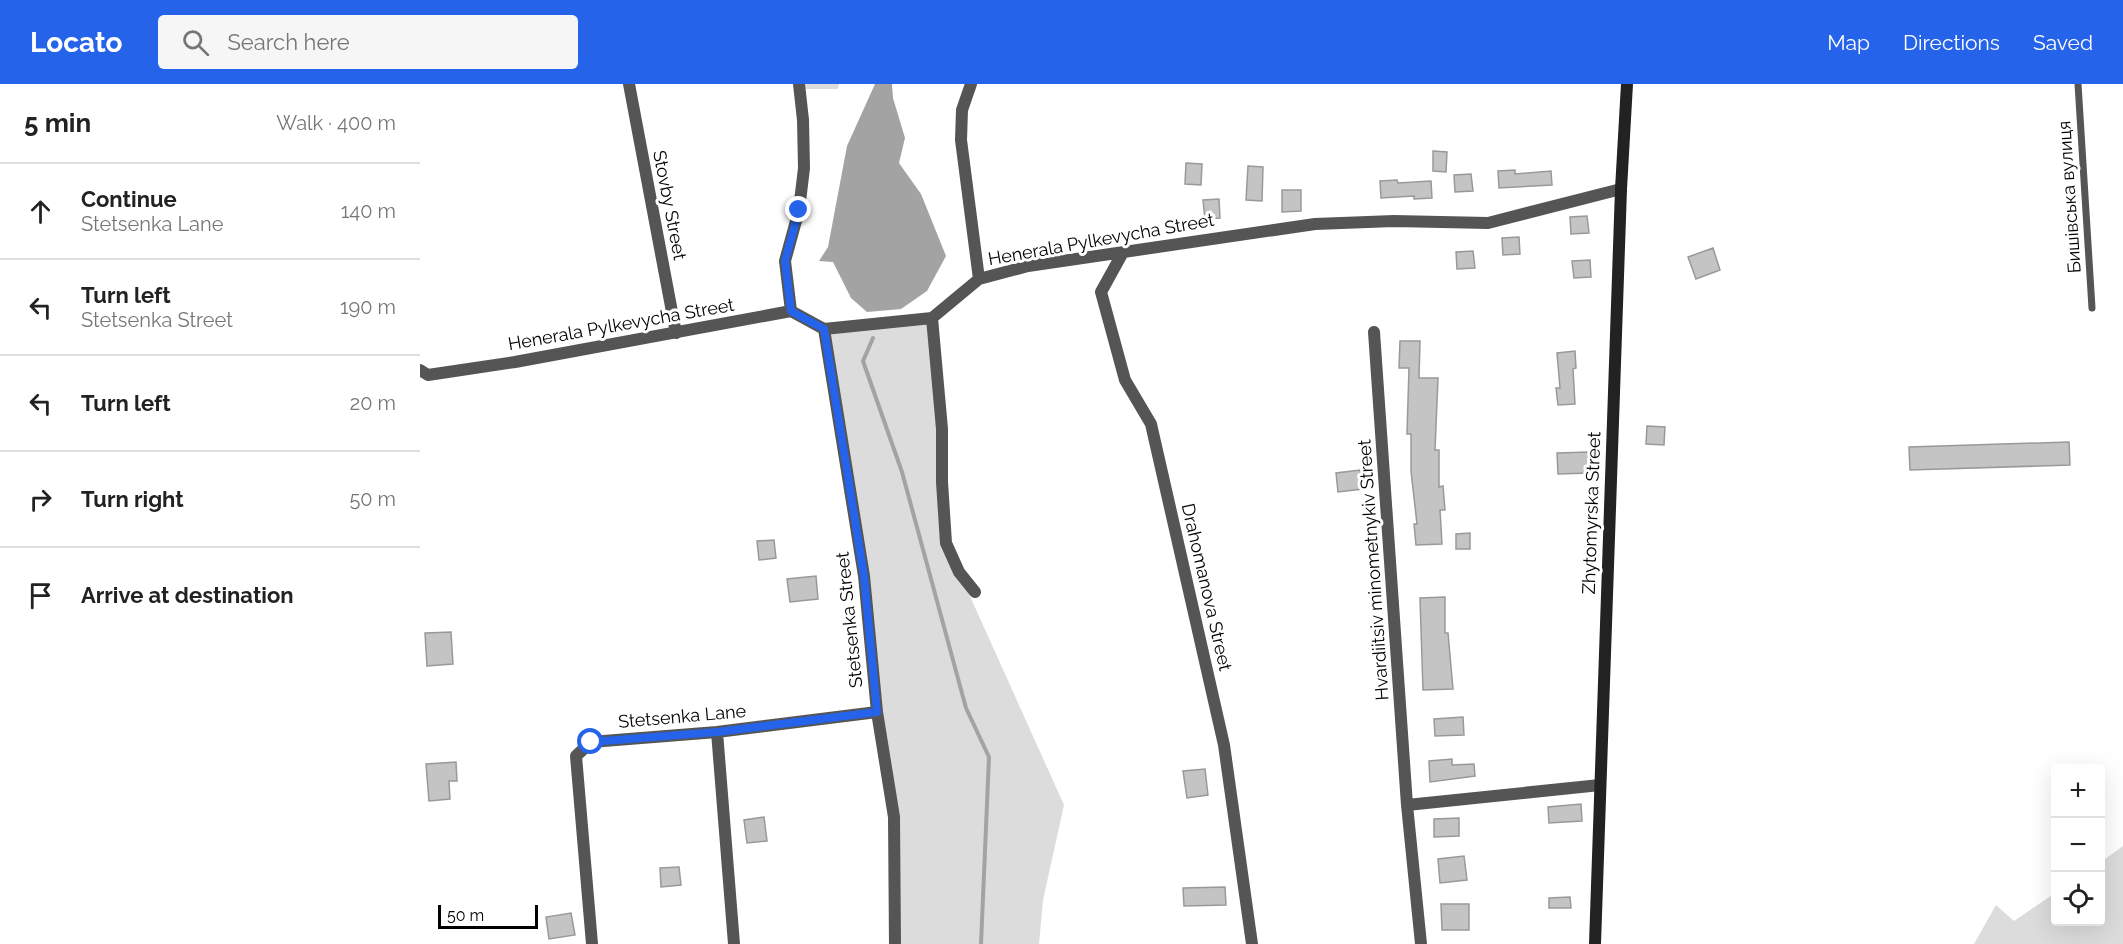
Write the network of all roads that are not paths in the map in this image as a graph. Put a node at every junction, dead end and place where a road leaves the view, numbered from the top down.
1 (629, 84) edge
2 (799, 84) edge
3 (971, 84) edge
4 (1627, 84) edge
5 (2078, 84) edge
6 (1621, 189) junction
7 (1122, 254) junction
8 (980, 279) junction
9 (2092, 308) dead end
10 (791, 311) junction
11 (932, 318) junction
12 (824, 329) junction
13 (1374, 332) dead end
14 (676, 333) junction
15 (422, 374) edge
16 (975, 592) dead end
17 (877, 712) junction
18 (717, 732) junction
19 (1600, 785) junction
20 (1407, 805) junction
21 (592, 944) edge
22 (734, 944) edge
23 (895, 944) edge
24 (1252, 944) edge
25 (1421, 944) edge
26 (1595, 944) edge

1 - 14 street, Stovby Street
2 - 10 street
3 - 8 street
4 - 6 main road, Zhytomyrska Street
5 - 9 lane, Бишівська вулиця
6 - 7 street, Henerala Pylkevycha Street
6 - 19 main road, Zhytomyrska Street
7 - 8 street, Henerala Pylkevycha Street
7 - 24 street, Drahomanova Street
8 - 11 street, Henerala Pylkevycha Street
10 - 12 street
10 - 14 street, Henerala Pylkevycha Street
11 - 12 street
11 - 16 street
12 - 17 street, Stetsenka Street
13 - 20 street, Hvardiitsiv minometnykiv Street
14 - 15 street, Henerala Pylkevycha Street
17 - 18 street, Stetsenka Lane
17 - 23 street, Stetsenka Street
18 - 21 street, Stetsenka Lane
18 - 22 street
19 - 20 street
19 - 26 main road, Zhytomyrska Street
20 - 25 street, Hvardiitsiv minometnykiv Street

